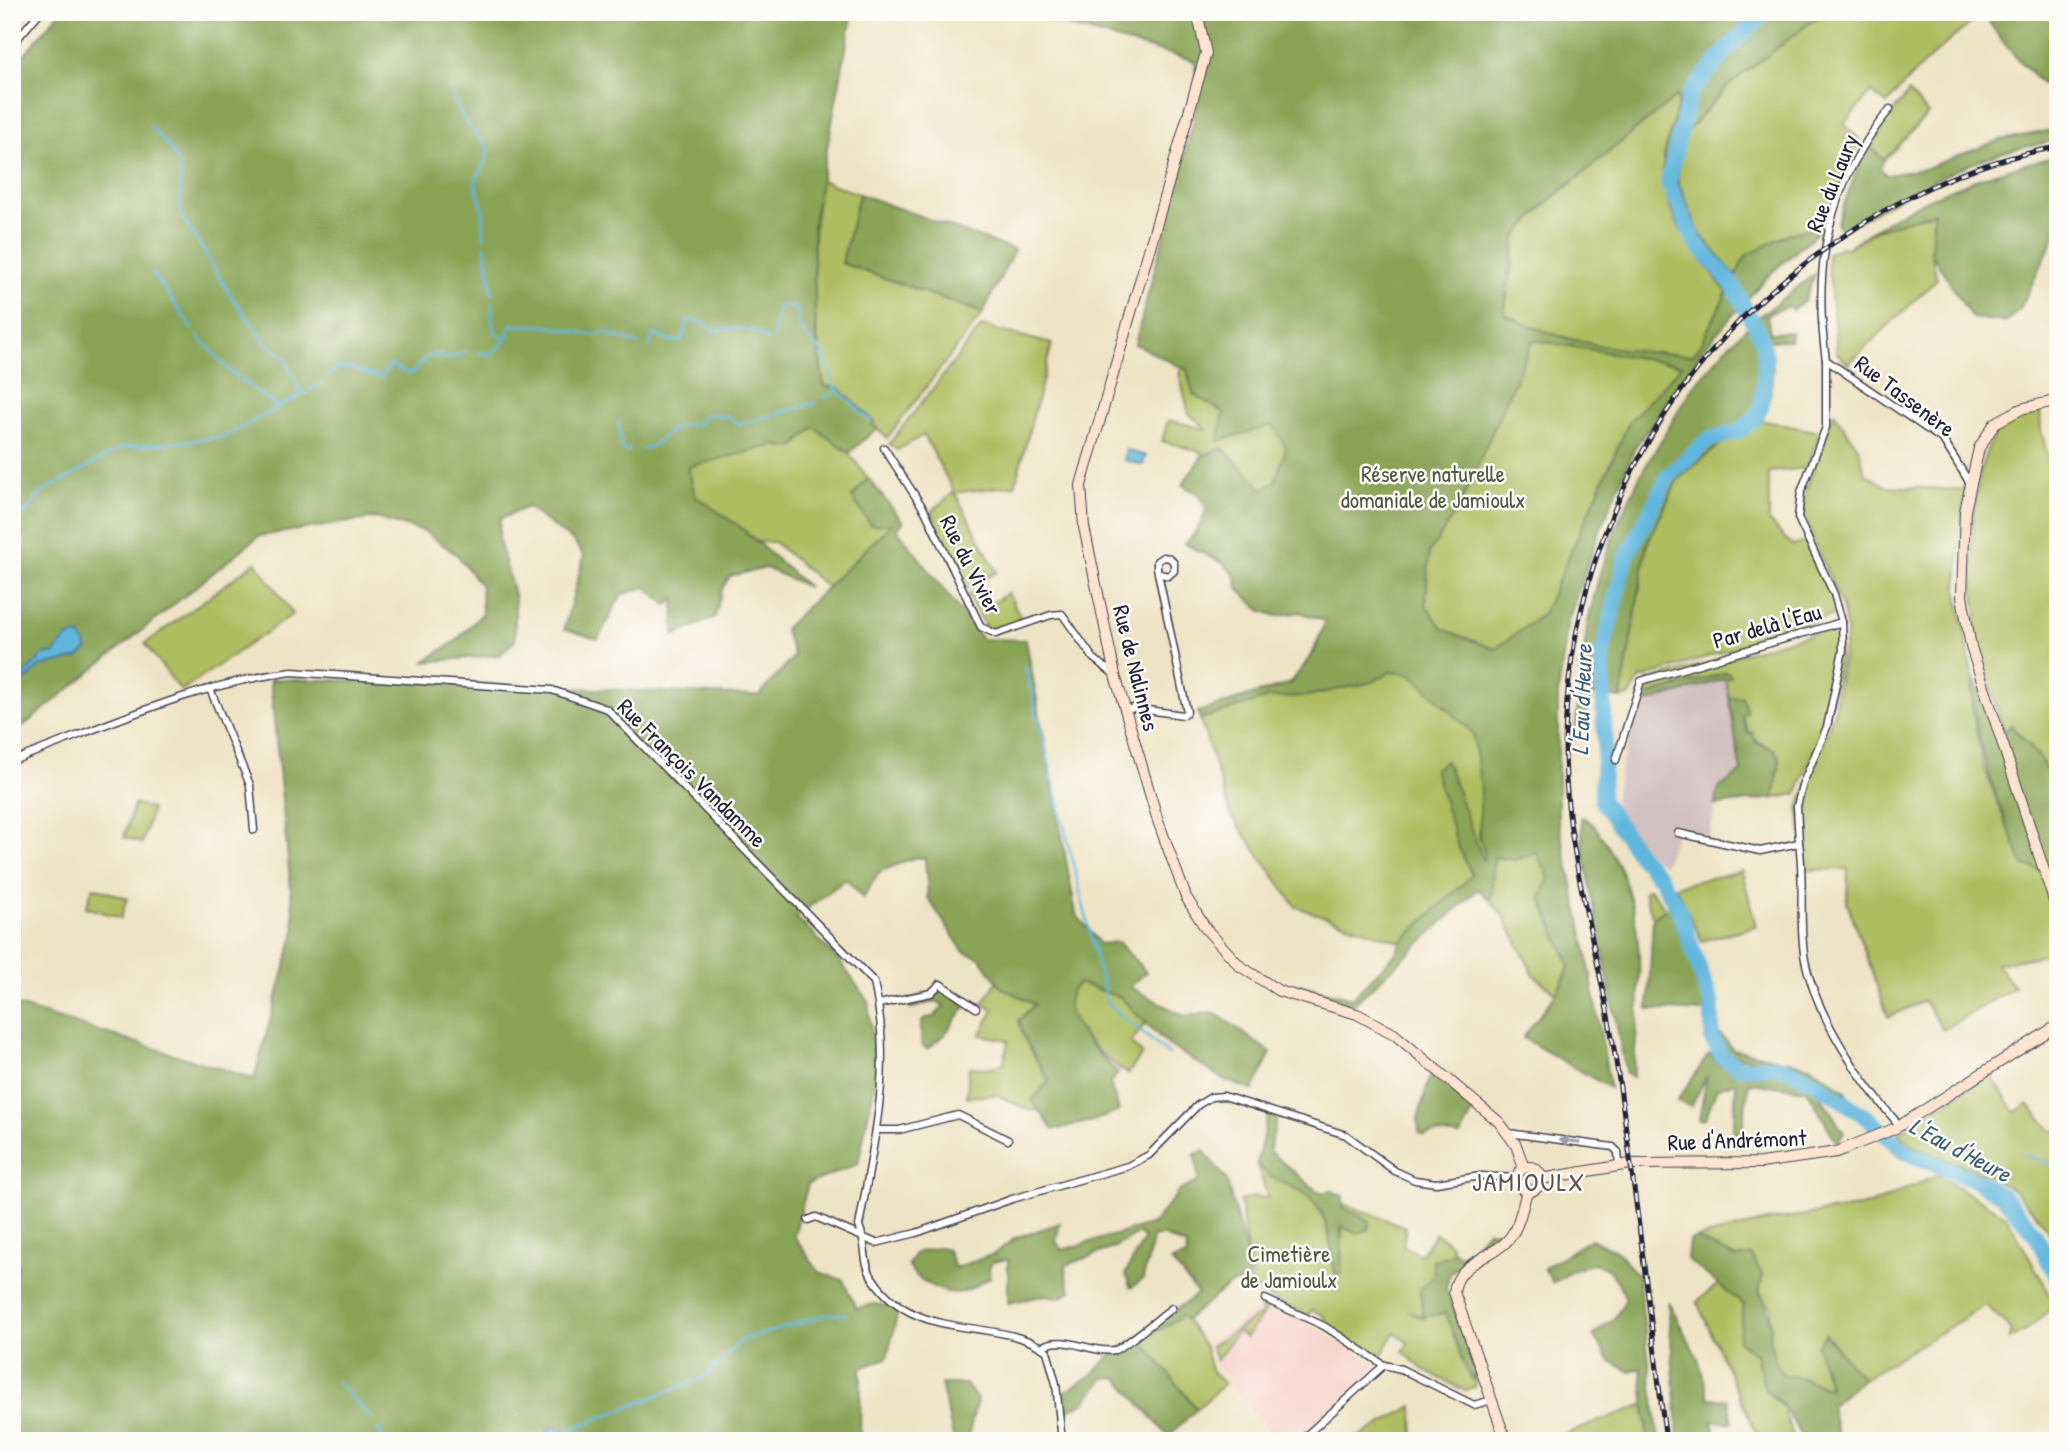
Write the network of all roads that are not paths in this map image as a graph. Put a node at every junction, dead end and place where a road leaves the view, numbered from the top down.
1 (40, 12) edge
2 (1197, 12) edge
3 (12, 45) edge
4 (1890, 109) dead end
5 (1826, 360) junction
6 (2058, 400) edge
7 (884, 448) dead end
8 (1971, 485) junction
9 (1158, 573) dead end
10 (1842, 622) junction
11 (1115, 675) junction
12 (210, 689) junction
13 (1126, 711) junction
14 (1616, 760) dead end
15 (12, 761) edge
16 (254, 830) dead end
17 (1678, 833) dead end
18 (1799, 843) junction
19 (2058, 914) edge
20 (879, 1004) junction
21 (976, 1008) dead end
22 (2058, 1025) edge
23 (1898, 1127) junction
24 (876, 1130) junction
25 (1507, 1133) junction
26 (1008, 1140) dead end
27 (1619, 1166) junction
28 (1524, 1168) junction
29 (1516, 1178) junction
30 (1541, 1179) junction
31 (1527, 1191) junction
32 (808, 1220) dead end
33 (864, 1236) junction
34 (1265, 1298) dead end
35 (1172, 1308) dead end
36 (1041, 1347) junction
37 (1384, 1365) junction
38 (1494, 1399) junction
39 (1062, 1441) edge
40 (1300, 1441) edge
41 (1506, 1441) edge

1 - 3 street
2 - 11 street, Rue de Nalinnes
4 - 5 street, Rue du Laury
5 - 8 street, Rue Tassenère
5 - 10 street, Rue Tassenère
6 - 8 street
7 - 11 street, Rue du Vivier
8 - 19 street
9 - 13 street
10 - 14 street, Par delà l'Eau
10 - 18 street, Par delà l'Eau
11 - 13 street, Rue de Nalinnes
12 - 15 street, Rue François Vandamme
12 - 16 street
12 - 20 street, Rue François Vandamme
13 - 25 street, Rue de Nalinnes
17 - 18 street
18 - 23 street, Par delà l'Eau
20 - 21 street
20 - 24 street, Rue François Vandamme
22 - 23 street, Rue d'Andrémont
23 - 27 street, Rue d'Andrémont
24 - 26 street
24 - 33 street, Rue François Vandamme
27 -> 25 street
25 - 28 street, Rue de Nalinnes
27 - 30 street, Rue d'Andrémont
28 - 29 street
28 - 30 street
29 - 31 street
29 - 33 street
30 - 31 street
31 - 38 street
32 - 33 street
33 - 36 street, Rue François Vandamme
34 - 37 street
35 - 36 street, Rue François Vandamme
36 - 39 street
37 - 38 street
37 - 40 street
38 - 41 street

